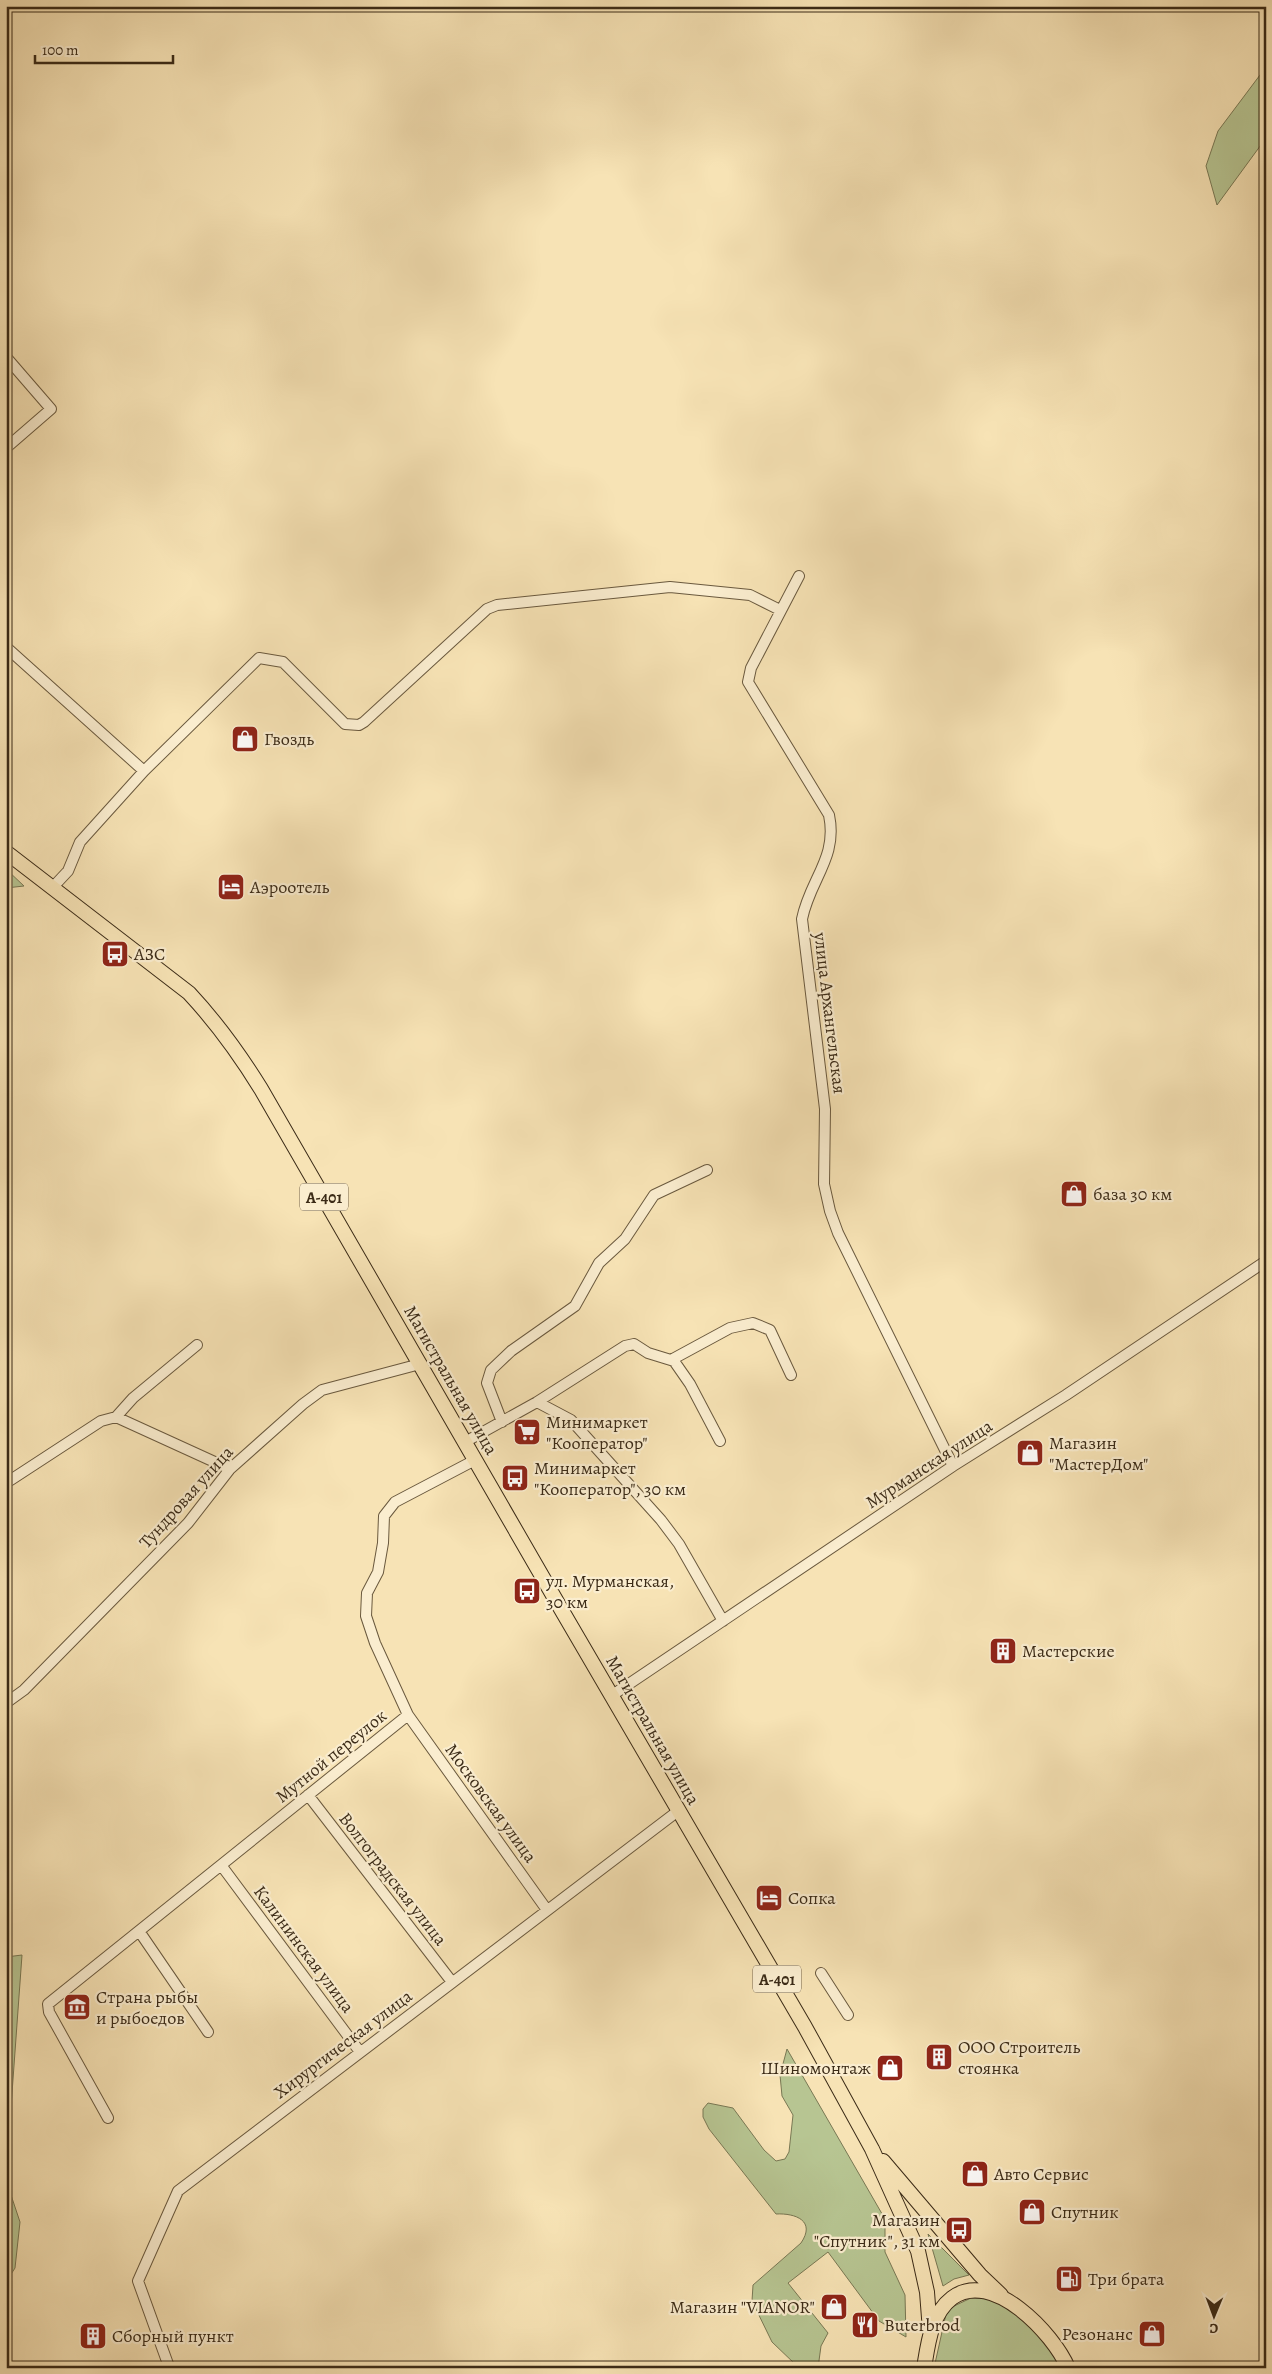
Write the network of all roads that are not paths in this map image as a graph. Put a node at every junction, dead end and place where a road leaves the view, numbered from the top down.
1 (6, 356) edge
2 (6, 448) edge
3 (799, 576) dead end
4 (780, 610) junction
5 (6, 648) edge
6 (144, 771) junction
7 (6, 852) edge
8 (53, 887) junction
9 (707, 1170) dead end
10 (1266, 1262) edge
11 (197, 1345) dead end
12 (671, 1360) junction
13 (420, 1364) junction
14 (790, 1374) dead end
15 (537, 1402) junction
16 (116, 1417) junction
17 (502, 1422) junction
18 (720, 1441) dead end
19 (465, 1442) junction
20 (475, 1460) junction
21 (953, 1466) junction
22 (230, 1469) junction
23 (6, 1483) edge
24 (723, 1621) junction
25 (611, 1696) junction
26 (6, 1703) edge
27 (408, 1715) junction
28 (308, 1795) junction
29 (678, 1811) junction
30 (221, 1865) junction
31 (548, 1910) junction
32 (139, 1931) junction
33 (821, 1973) dead end
34 (452, 1982) junction
35 (848, 2015) dead end
36 (208, 2032) dead end
37 (360, 2052) junction
38 (108, 2118) dead end
39 (872, 2149) junction
40 (1003, 2298) junction
41 (930, 2331) junction
42 (168, 2364) dead end
43 (1067, 2366) edge
44 (924, 2368) edge

1 - 2 street
3 - 4 street, улица Архангельская
4 - 6 street
4 - 21 street, улица Архангельская
5 - 6 street
6 - 8 street
7 - 8 main road, Магистральная улица / А-401
8 - 13 main road, Магистральная улица / А-401
9 - 17 street
10 - 21 street, Мурманская улица
11 - 16 street
12 - 14 street
12 - 15 street
12 - 18 street
13 - 19 main road, Магистральная улица / А-401
13 - 22 street, Тундровая улица
15 - 17 street
15 - 24 street
16 - 22 street
16 - 23 street
17 - 19 street
19 - 20 main road, Магистральная улица / А-401
20 - 25 main road, Магистральная улица / А-401
20 - 27 street, Мутной переулок
21 - 24 street, Мурманская улица
22 - 26 street, Тундровая улица
24 - 25 street, Мурманская улица
25 - 29 main road, Магистральная улица / А-401
27 - 28 street, Мутной переулок
27 - 31 street, Московская улица
28 - 30 street, Мутной переулок
28 - 34 street, Волгоградская улица
29 - 31 street, Хирургическая улица
29 - 39 main road, Магистральная улица / А-401
30 - 32 street, Мутной переулок
30 - 37 street, Калининская улица
31 - 34 street, Хирургическая улица
32 - 36 street
32 - 38 street, Мутной переулок
33 - 35 street
34 - 37 street, Хирургическая улица
37 - 42 street, Хирургическая улица
39 - 40 main road, Магистральная улица / А-401
39 - 41 main road, Магистральная улица / А-401
40 - 41 main road, А-401
40 - 43 main road, А-401
41 - 44 main road, А-401

